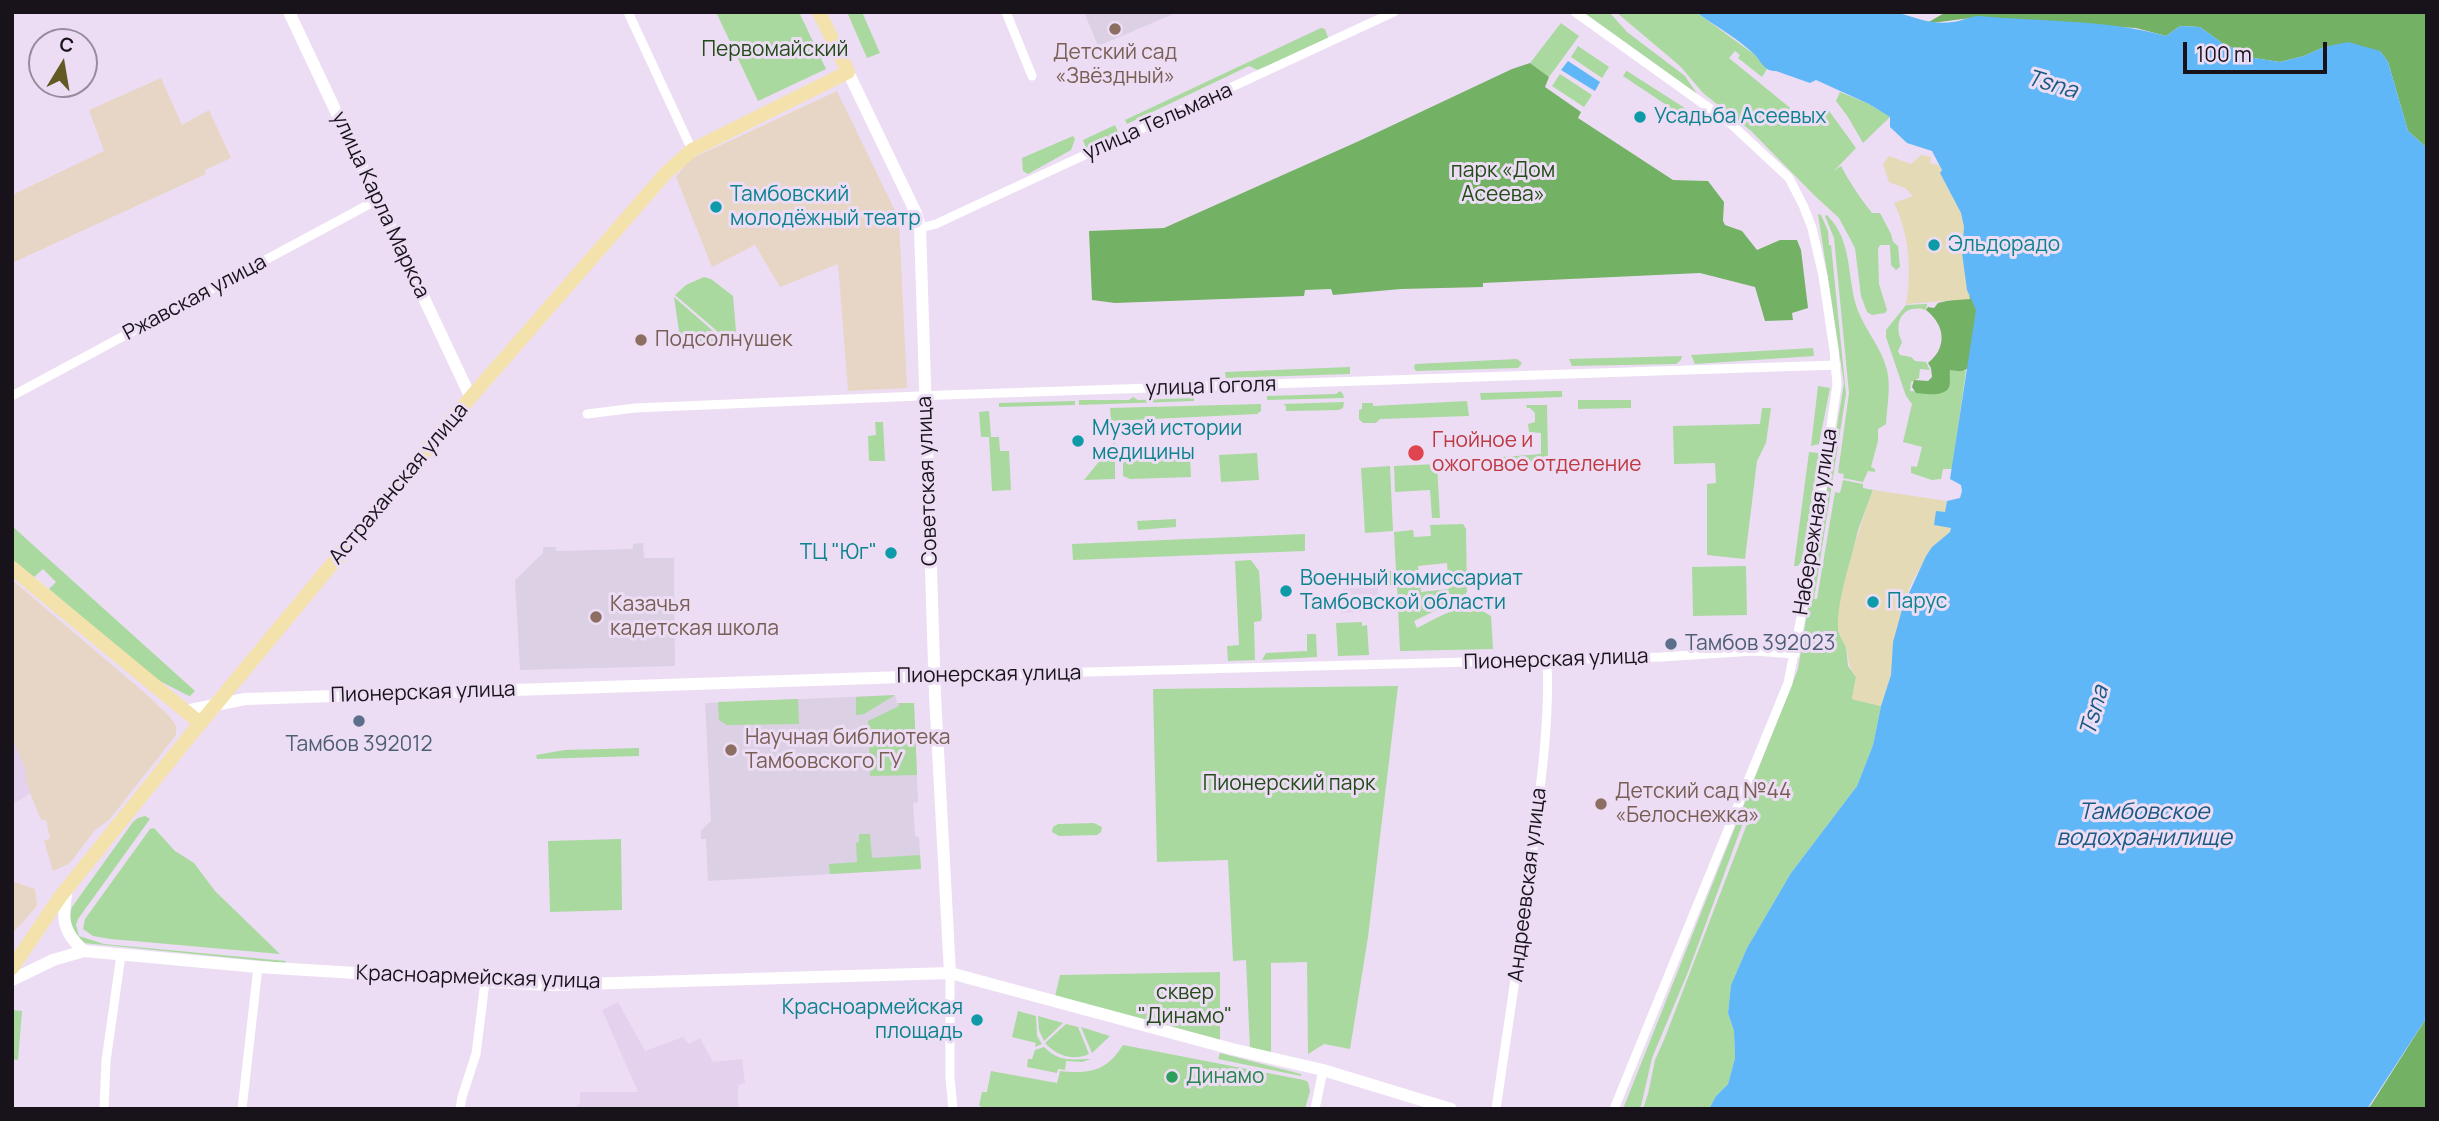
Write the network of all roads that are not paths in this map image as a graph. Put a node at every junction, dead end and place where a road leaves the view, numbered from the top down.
1 (289, 12) edge
2 (628, 12) edge
3 (818, 12) edge
4 (1006, 12) edge
5 (1394, 12) edge
6 (1576, 12) edge
7 (848, 72) junction
8 (1032, 76) dead end
9 (692, 150) junction
10 (377, 200) junction
11 (919, 228) junction
12 (1836, 365) junction
13 (12, 396) edge
14 (925, 396) junction
15 (471, 398) junction
16 (587, 414) dead end
17 (12, 568) edge
18 (1795, 654) junction
19 (1547, 660) junction
20 (934, 676) junction
21 (216, 704) junction
22 (185, 711) junction
23 (200, 723) junction
24 (67, 888) junction
25 (84, 951) junction
26 (121, 955) junction
27 (258, 967) junction
28 (12, 968) edge
29 (950, 973) junction
30 (12, 980) edge
31 (485, 982) junction
32 (1324, 1070) junction
33 (104, 1109) edge
34 (242, 1109) edge
35 (460, 1109) edge
36 (953, 1109) edge
37 (1315, 1109) edge
38 (1451, 1109) edge
39 (1496, 1109) edge
40 (1614, 1109) edge

1 - 10 street, улица Карла Маркса
2 - 9 street
3 - 7 main road, Советская улица
4 - 8 street
5 - 11 street, улица Тельмана
6 - 12 street, Набережная улица
7 - 9 main road, Астраханская улица
7 - 11 street, Советская улица
9 - 15 main road, Астраханская улица
10 - 13 street, Ржавская улица
10 - 15 street, улица Карла Маркса
11 - 14 street, Советская улица
12 - 14 street, улица Гоголя
12 - 18 street, Набережная улица
14 - 16 street, улица Гоголя
14 - 20 street, Советская улица
15 - 21 main road, Астраханская улица
17 - 22 main road
18 - 19 street, Пионерская улица
18 - 40 street, Набережная улица
19 - 20 street, Пионерская улица
19 - 39 street, Андреевская улица
20 - 21 street, Пионерская улица
20 - 29 street, Советская улица
21 - 22 street, Пионерская улица
21 - 23 main road, Астраханская улица
22 - 23 main road
23 - 24 main road, Астраханская улица
24 - 25 street
24 - 28 main road, Астраханская улица
25 - 26 street, Красноармейская улица
25 - 30 street, Красноармейская улица
26 - 27 street, Красноармейская улица
26 - 33 street
27 - 31 street, Красноармейская улица
27 - 34 street
29 - 31 street, Красноармейская улица
29 - 32 street, Красноармейская улица
29 - 36 street
31 - 35 street
32 - 37 street
32 - 38 street, Красноармейская улица

